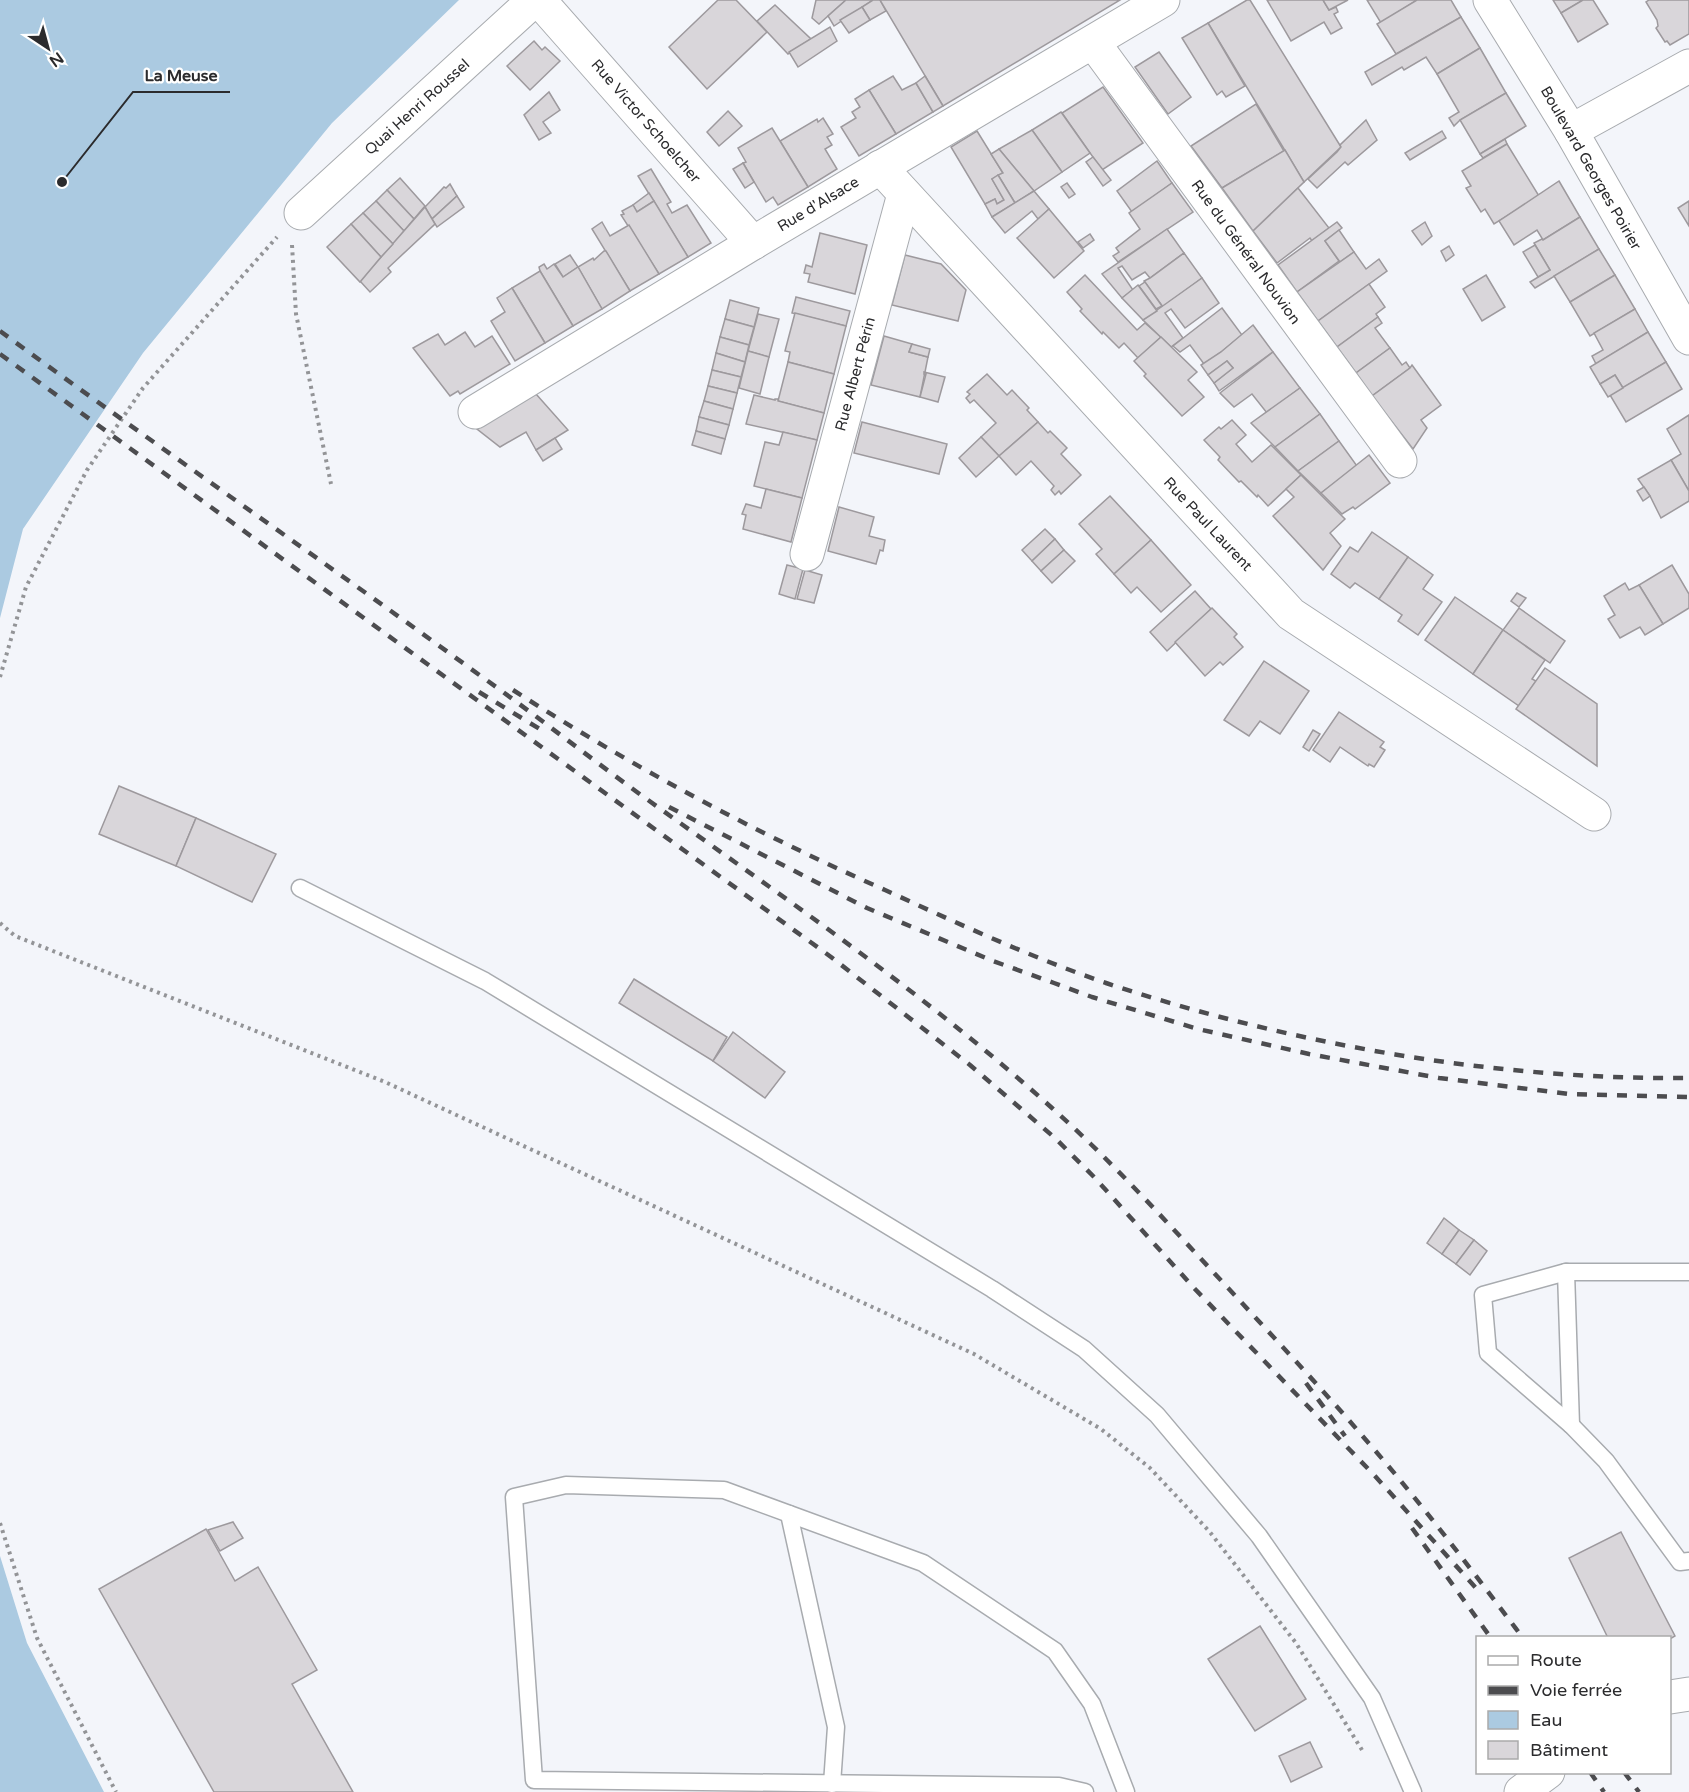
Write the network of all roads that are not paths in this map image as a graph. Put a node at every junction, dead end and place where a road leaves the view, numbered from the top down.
1 (534, 0) edge
2 (540, 0) edge
3 (1163, 0) edge
4 (1490, 0) edge
5 (1093, 42) junction
6 (1689, 66) edge
7 (1571, 131) junction
8 (880, 167) junction
9 (904, 194) junction
10 (301, 213) road end
11 (753, 243) junction
12 (1689, 338) edge
13 (476, 412) dead end
14 (1400, 461) dead end
15 (807, 554) dead end
16 (1594, 814) dead end
17 (300, 888) dead end
18 (1566, 1272) junction
19 (1689, 1272) edge
20 (1571, 1425) junction
21 (789, 1514) junction
22 (1689, 1561) edge
23 (1689, 1694) edge
24 (1671, 1697) edge
25 (1547, 1774) edge
26 (832, 1784) junction
27 (1085, 1792) edge
28 (1126, 1792) edge
29 (1413, 1792) edge
30 (1521, 1792) edge

1 - 10 street, Quai Henri Roussel
2 - 11 street, Rue Victor Schoelcher
3 - 5 street, Rue d'Alsace
4 - 7 street, Boulevard Georges Poirier
5 - 8 street, Rue d'Alsace
5 - 14 street, Rue du Général Nouvion
6 - 7 street
7 - 12 street, Boulevard Georges Poirier
8 - 9 street, Rue Paul Laurent
8 - 11 street, Rue d'Alsace
9 - 15 street, Rue Albert Périn
9 - 16 street, Rue Paul Laurent
11 - 13 street, Rue d'Alsace
17 - 29 lane
18 - 19 lane
18 - 20 lane
18 - 20 lane
20 - 22 lane
21 - 26 lane
21 - 26 lane
21 - 28 lane
23 - 24 street
25 - 30 street
26 - 27 lane

